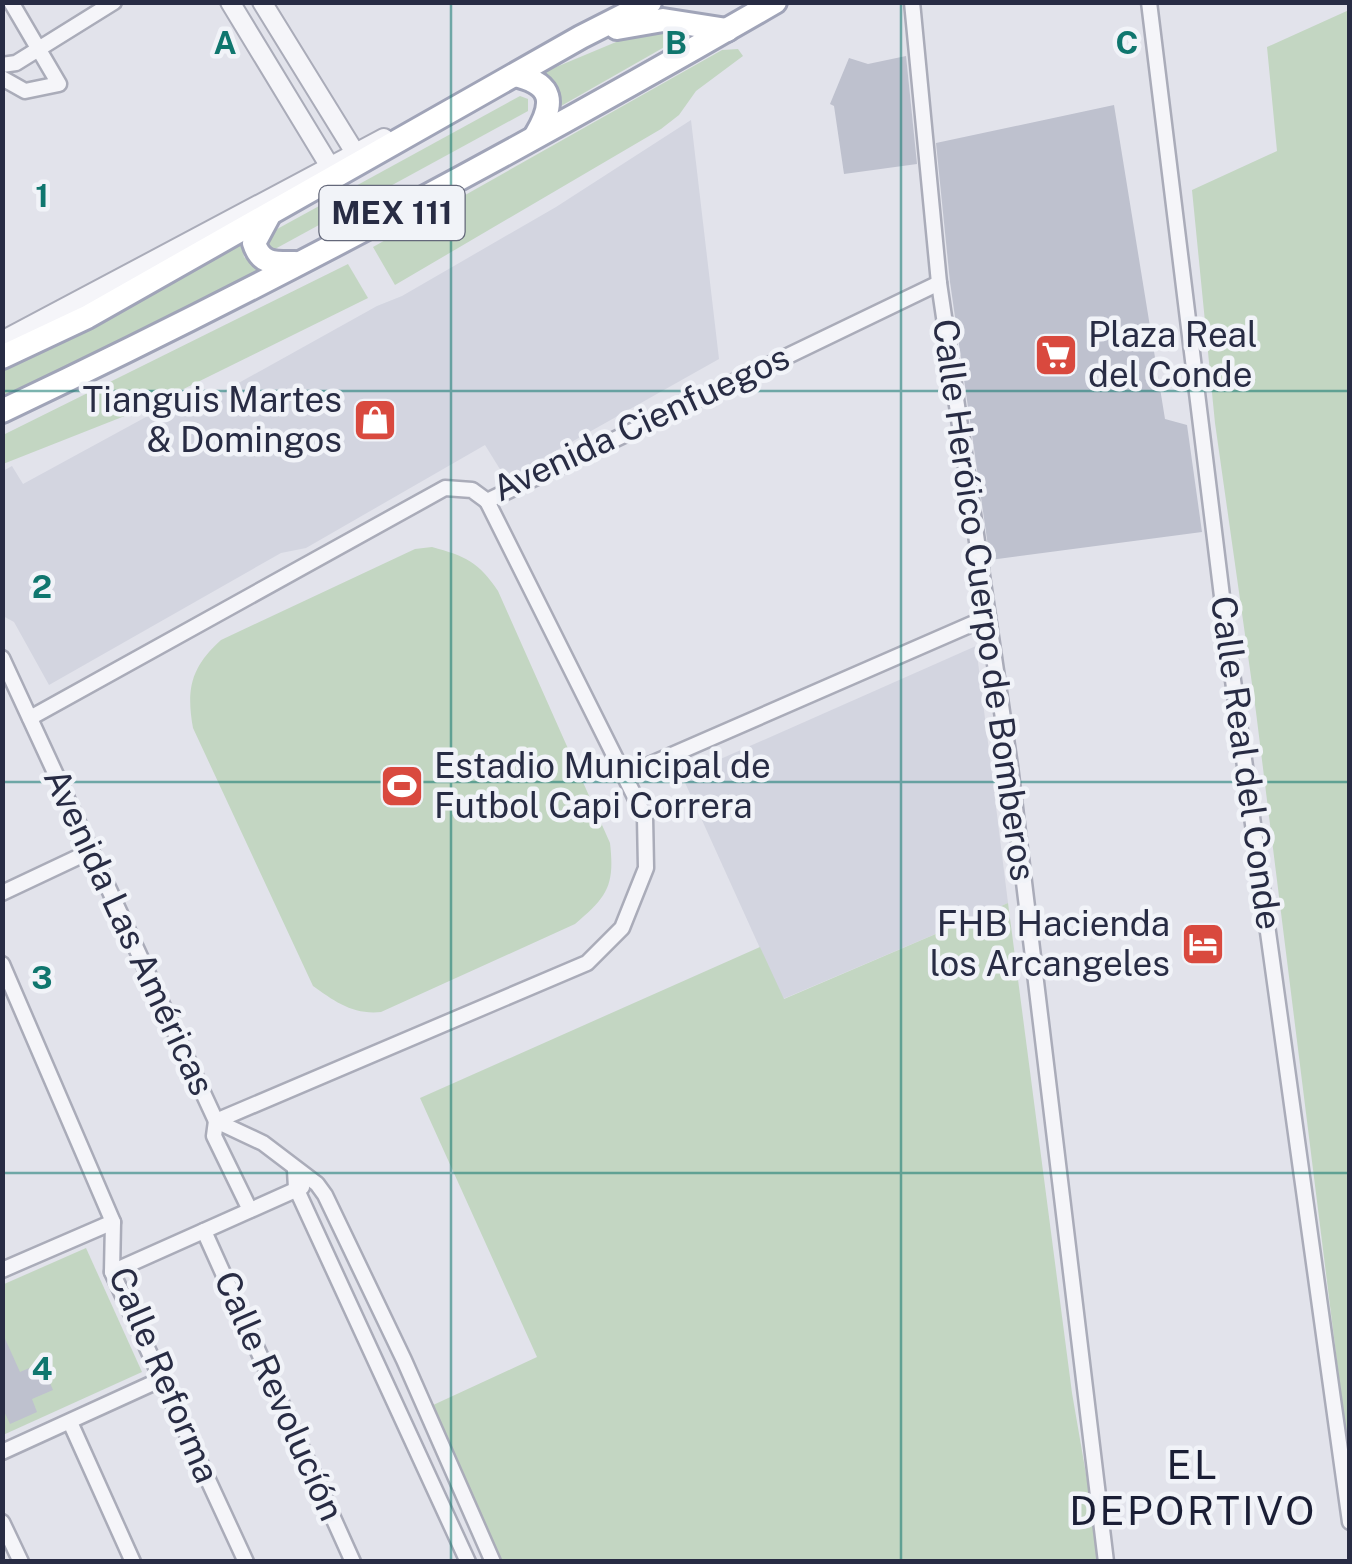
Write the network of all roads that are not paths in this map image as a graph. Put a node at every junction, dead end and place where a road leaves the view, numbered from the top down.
1 (11, 2) edge
2 (114, 2) edge
3 (230, 2) edge
4 (262, 2) edge
5 (650, 2) edge
6 (775, 2) edge
7 (912, 2) edge
8 (1149, 2) edge
9 (618, 10) edge
10 (728, 30) junction
11 (582, 37) junction
12 (39, 50) junction
13 (2, 65) edge
14 (516, 75) junction
15 (2, 78) edge
16 (476, 98) junction
17 (536, 135) junction
18 (354, 152) junction
19 (328, 165) junction
20 (268, 217) junction
21 (302, 262) junction
22 (939, 283) junction
23 (2, 341) edge
24 (2, 357) edge
25 (2, 415) edge
26 (487, 501) junction
27 (988, 618) junction
28 (2, 658) edge
29 (30, 718) junction
30 (626, 775) junction
31 (92, 851) junction
32 (2, 893) edge
33 (4, 970) edge
34 (216, 1121) junction
35 (294, 1170) junction
36 (318, 1184) junction
37 (296, 1188) junction
38 (250, 1210) junction
39 (113, 1222) junction
40 (204, 1231) junction
41 (2, 1270) edge
42 (112, 1272) junction
43 (404, 1360) junction
44 (383, 1372) junction
45 (162, 1379) junction
46 (70, 1422) junction
47 (2, 1452) edge
48 (2, 1522) edge
49 (1350, 1522) edge
50 (20, 1562) edge
51 (133, 1562) edge
52 (246, 1562) edge
53 (353, 1562) edge
54 (468, 1562) edge
55 (494, 1562) edge
56 (1106, 1562) edge

1 - 12 street
2 - 12 street
3 - 19 street
4 - 18 street
5 - 9 main road, MEX 111
6 - 10 main road, MEX 111
7 - 22 street, Calle Heróico Cuerpo de Bomberos
8 - 49 street, Calle Real del Conde
9 - 11 main road, MEX 111
10 - 11 main road
10 - 17 main road, MEX 111
11 - 14 main road, MEX 111
12 - 13 street
12 - 15 street
14 - 16 main road, MEX 111
14 - 17 main road
16 - 18 street
16 - 20 main road, MEX 111
17 - 21 main road, MEX 111
18 - 19 street
19 - 23 street
20 - 21 main road
20 - 24 main road, MEX 111
21 - 25 main road, MEX 111
22 - 26 street, Avenida Cienfuegos
22 - 27 street, Calle Heróico Cuerpo de Bomberos
26 - 29 street, Avenida Cienfuegos
26 - 30 street
27 - 30 street
27 - 56 street, Calle Heróico Cuerpo de Bomberos
28 - 29 street, Avenida Las Américas
29 - 31 street, Avenida Las Américas
30 - 34 street
31 - 32 street
31 - 34 street, Avenida Las Américas
33 - 39 street, Calle Reforma
34 - 35 street, Avenida Las Américas
34 - 38 street
35 - 36 street, Avenida Las Américas
35 - 37 street
36 - 37 street
36 - 43 street
37 - 38 street
37 - 44 street
38 - 40 street
39 - 41 street
39 - 42 street, Calle Reforma
40 - 42 street
40 - 53 street, Calle Revolucíón
42 - 45 street, Calle Reforma
43 - 44 street
43 - 55 street
44 - 54 street
45 - 46 street
45 - 52 street, Calle Reforma
46 - 47 street
46 - 51 street
48 - 50 street

